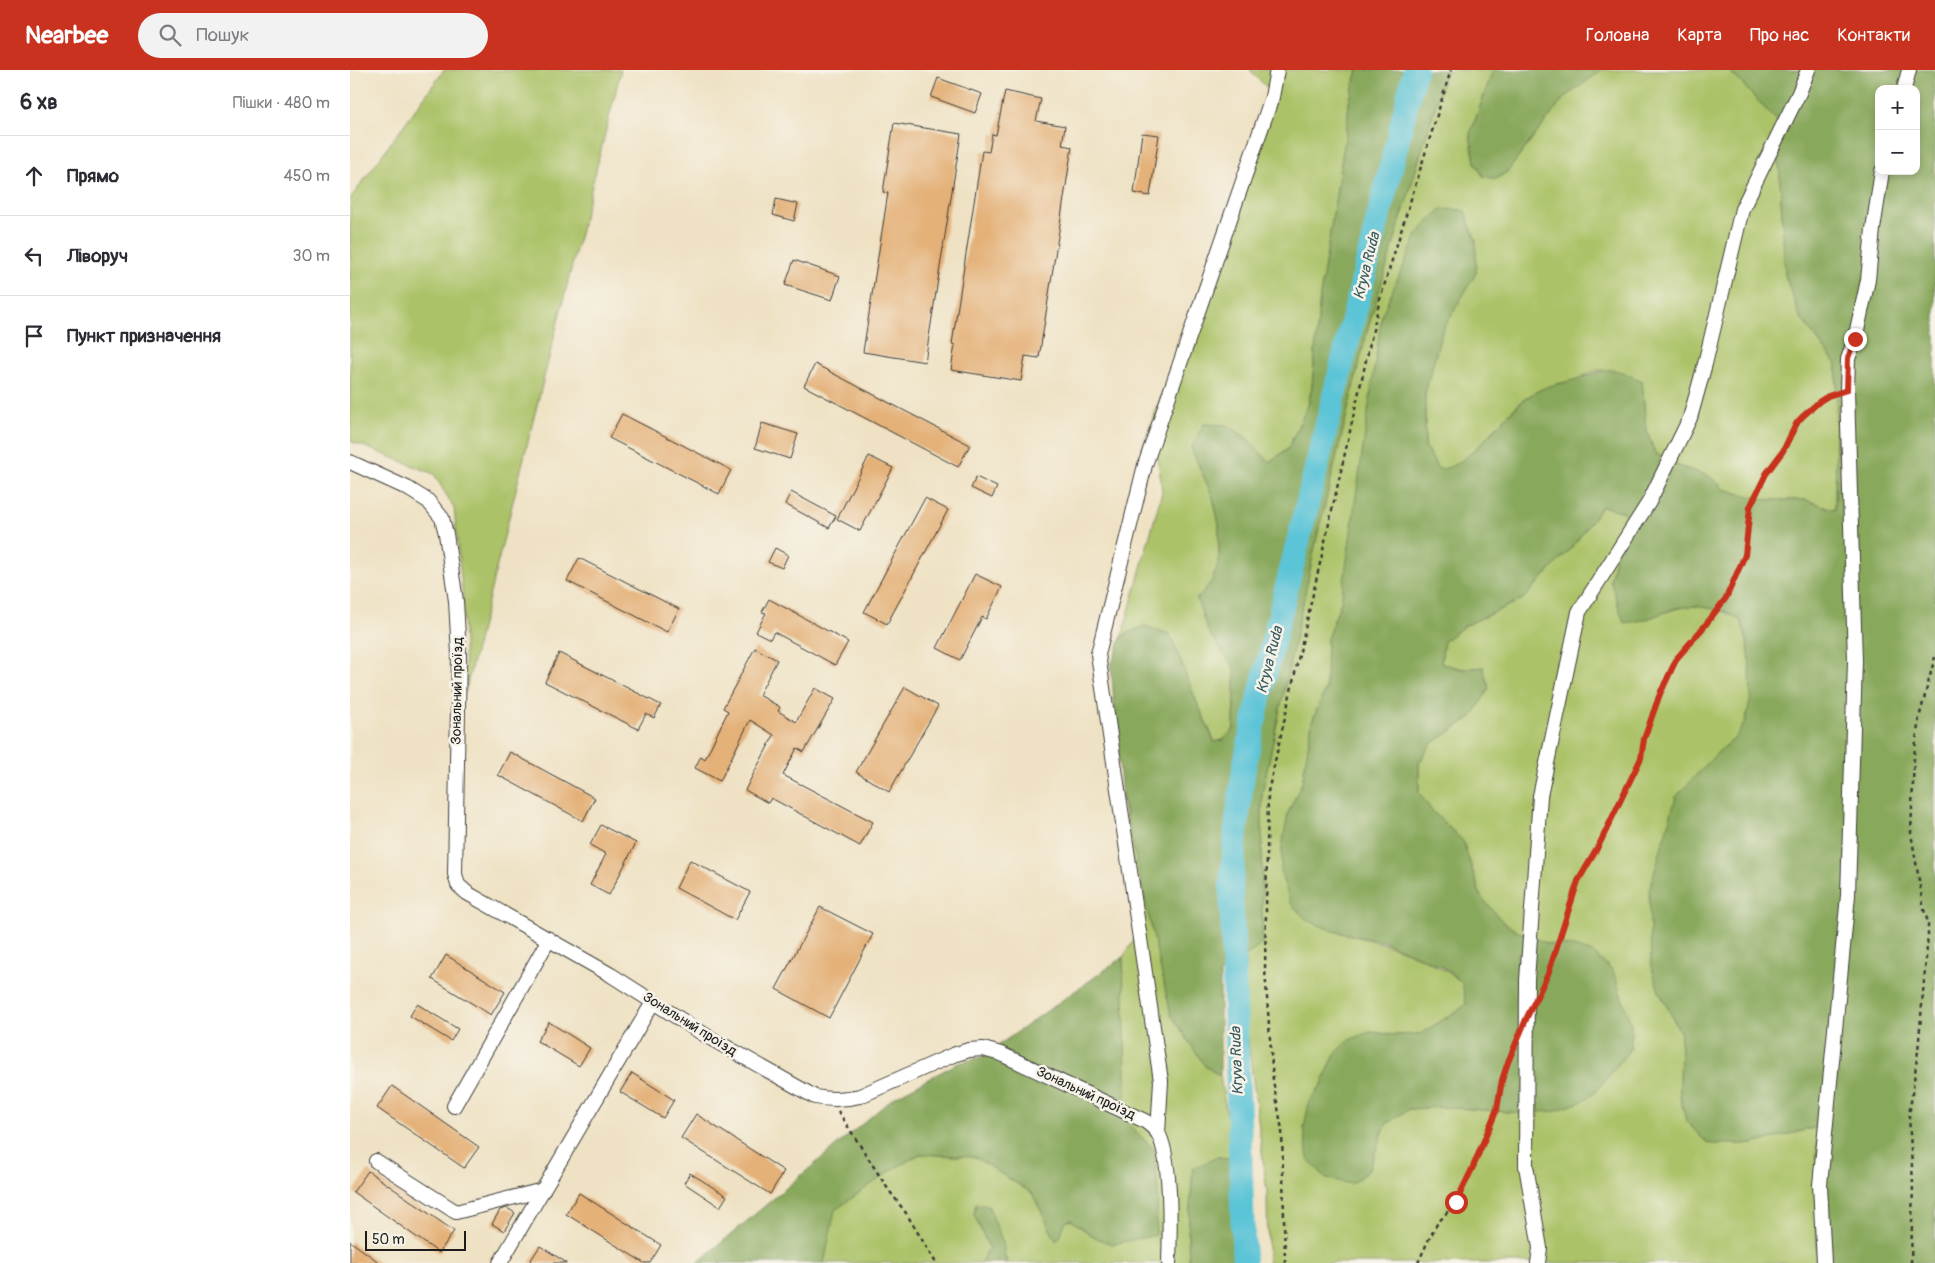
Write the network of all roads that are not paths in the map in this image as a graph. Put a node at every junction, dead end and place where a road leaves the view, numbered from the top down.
1 (1277, 70) edge
2 (1808, 70) edge
3 (1909, 70) edge
4 (1905, 85) edge
5 (1881, 175) edge
6 (350, 462) edge
7 (548, 940) junction
8 (653, 1002) junction
9 (454, 1106) dead end
10 (1158, 1133) junction
11 (376, 1161) dead end
12 (543, 1190) junction
13 (500, 1263) edge
14 (1169, 1263) edge
15 (1538, 1263) edge
16 (1824, 1263) edge

1 - 10 street
2 - 15 street
3 - 4 street
5 - 16 street
6 - 7 street, Зональний проїзд
7 - 8 street, Зональний проїзд
7 - 9 street
8 - 10 street, Зональний проїзд
8 - 12 street
10 - 14 street
11 - 12 street
12 - 13 street

